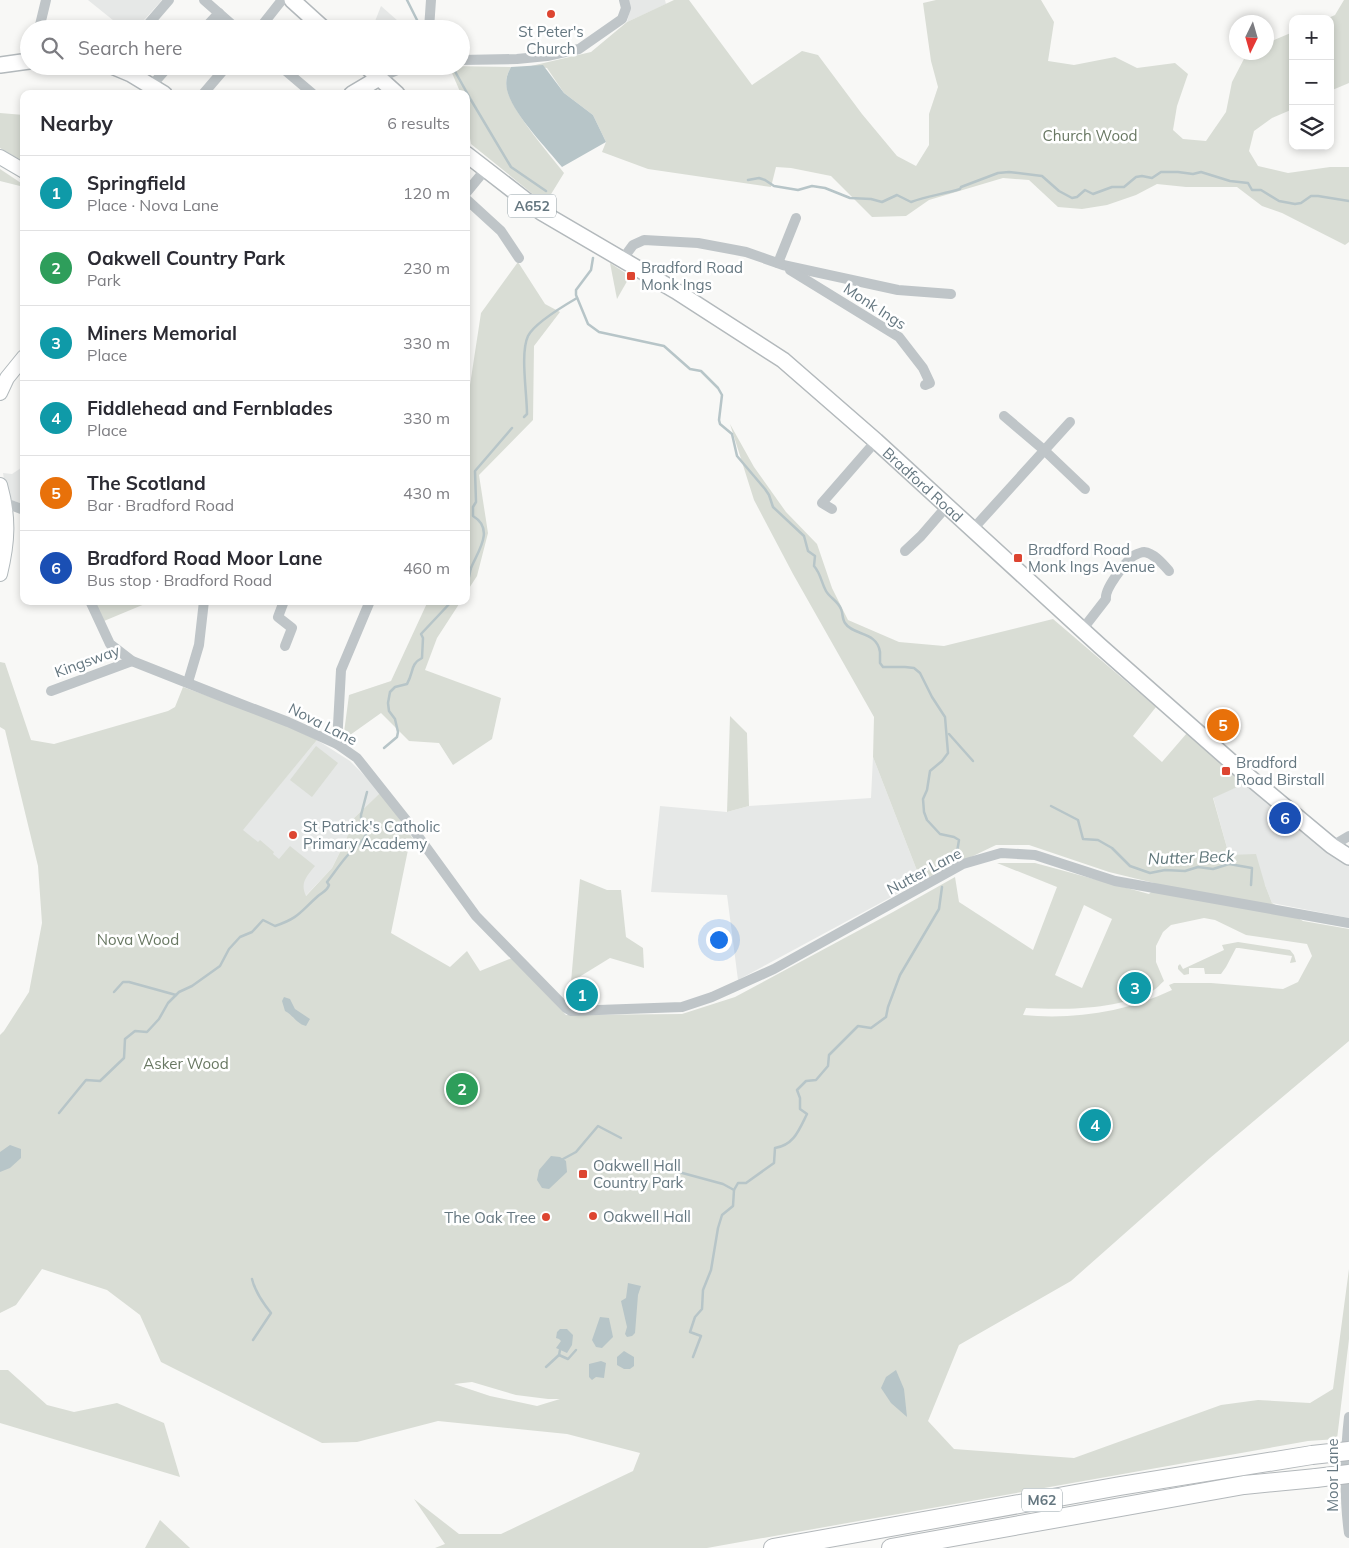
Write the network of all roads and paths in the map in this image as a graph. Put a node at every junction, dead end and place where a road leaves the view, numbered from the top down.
1 (46, 0) edge
2 (169, 0) edge
3 (204, 0) edge
4 (282, 0) edge
5 (292, 0) edge
6 (431, 0) edge
7 (624, 0) edge
8 (219, 13) junction
9 (41, 20) edge
10 (152, 20) edge
11 (212, 20) edge
12 (227, 20) edge
13 (266, 20) edge
14 (314, 20) edge
15 (430, 20) edge
16 (470, 60) edge
17 (20, 62) edge
18 (0, 65) edge
19 (133, 75) edge
20 (165, 75) edge
21 (219, 75) edge
22 (290, 75) edge
23 (376, 75) edge
24 (387, 75) edge
25 (380, 78) junction
26 (158, 89) edge
27 (206, 90) edge
28 (307, 90) edge
29 (359, 90) edge
30 (394, 90) edge
31 (0, 157) edge
32 (470, 158) edge
33 (20, 169) edge
34 (484, 170) junction
35 (470, 188) edge
36 (470, 203) edge
37 (796, 218) dead end
38 (519, 258) dead end
39 (622, 260) junction
40 (780, 264) junction
41 (950, 294) dead end
42 (20, 361) edge
43 (931, 383) dead end
44 (0, 393) edge
45 (1004, 416) dead end
46 (1070, 422) dead end
47 (876, 441) junction
48 (1044, 450) junction
49 (0, 485) edge
50 (1085, 489) dead end
51 (2, 502) edge
52 (947, 506) junction
53 (20, 509) edge
54 (832, 509) dead end
55 (973, 529) junction
56 (905, 551) dead end
57 (1169, 571) dead end
58 (0, 574) edge
59 (92, 605) edge
60 (204, 605) edge
61 (282, 605) edge
62 (366, 605) edge
63 (1082, 630) junction
64 (285, 646) dead end
65 (132, 661) junction
66 (188, 682) junction
67 (51, 690) dead end
68 (336, 744) junction
69 (1349, 836) edge
70 (1332, 846) junction
71 (1349, 857) edge
72 (1349, 923) edge
73 (587, 1010) joint
74 (1349, 1417) edge
75 (1349, 1451) edge
76 (1349, 1474) edge
77 (1349, 1533) edge
78 (773, 1548) edge
79 (891, 1548) edge

1 - 9 street
2 - 10 street
3 - 8 street
4 - 13 street
5 - 14 main road
6 - 15 street
7 - 16 street
8 - 11 street
8 - 12 street
17 - 18 main road
19 - 26 main road
20 - 26 street
21 - 27 street
22 - 28 street
23 - 25 main road
24 - 25 street
25 - 29 main road
25 - 30 main road
31 - 33 main road
32 - 34 main road, Bradford Road / A652
34 - 35 street
34 - 39 main road, Bradford Road / A652
36 - 38 street
37 - 40 street
39 - 40 street, Monk Ings
39 - 47 main road, Bradford Road / A652
40 - 41 street, Monk Ings
40 - 43 street, Monk Ings
42 - 44 main road
45 - 48 street
46 - 48 street
47 - 52 main road, Bradford Road / A652
47 - 54 street
48 - 50 street
48 - 55 street
49 - 51 main road
51 - 53 street
51 - 58 main road
52 - 55 main road, Bradford Road / A652
52 - 56 street
55 - 63 main road, Bradford Road / A652
57 - 63 street
59 - 65 street, Nova Lane
60 - 66 street
61 - 64 street
62 - 68 street
63 - 70 main road, Bradford Road / A652
65 - 66 street, Nova Lane
65 - 67 street, Kingsway
66 - 68 street, Nova Lane
68 - 73 street, Nova Lane
69 - 70 street
70 - 71 main road, Bradford Road / A652
72 - 73 street, Nutter Lane
74 - 77 street, Moor Lane
75 - 78 highway, M62, bridge
76 - 79 highway, M62, bridge

